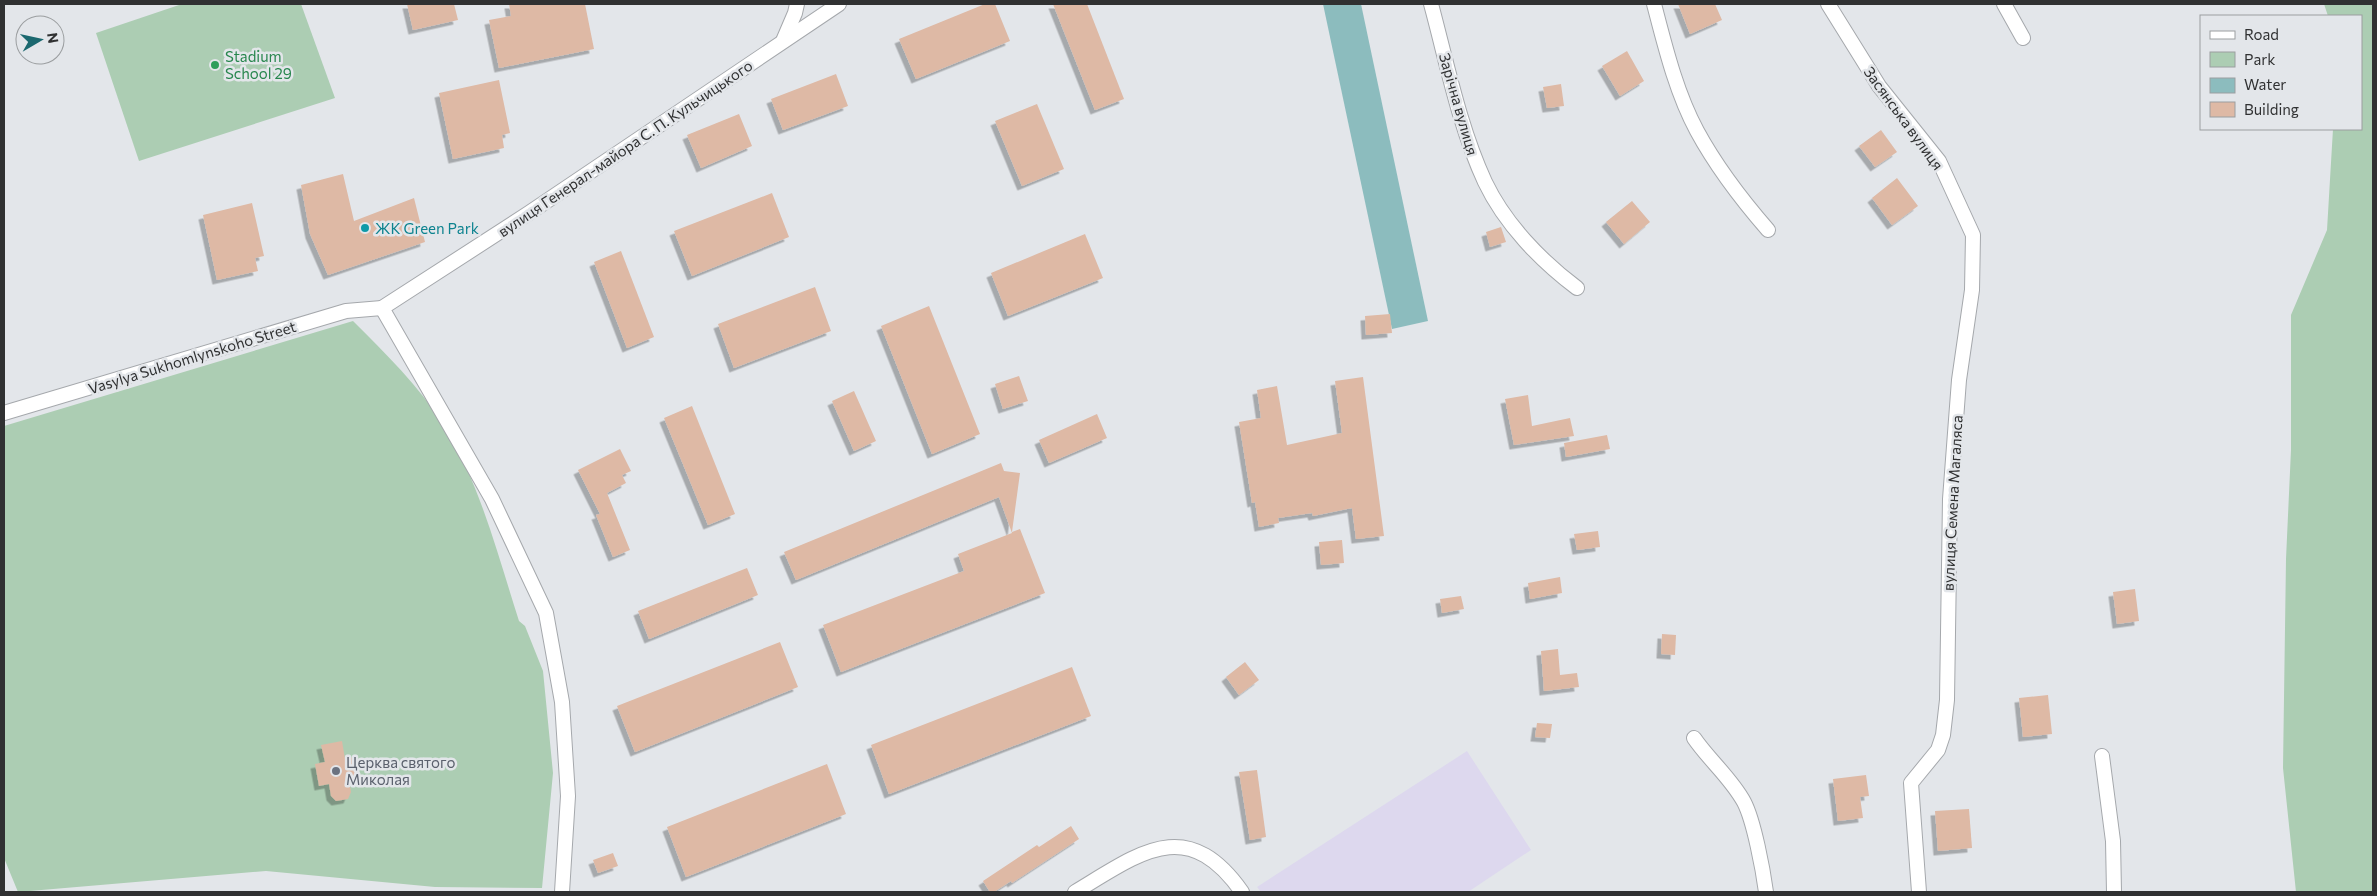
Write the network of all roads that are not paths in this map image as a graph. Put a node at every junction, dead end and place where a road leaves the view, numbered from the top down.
1 (797, 4) edge
2 (839, 4) edge
3 (1431, 4) edge
4 (1654, 4) edge
5 (1828, 4) edge
6 (2004, 4) edge
7 (2023, 38) dead end
8 (783, 42) junction
9 (1768, 230) dead end
10 (1973, 235) joint
11 (1577, 288) dead end
12 (382, 308) junction
13 (4, 413) edge
14 (1694, 738) dead end
15 (2102, 756) dead end
16 (562, 892) edge
17 (1075, 892) edge
18 (1242, 892) edge
19 (1766, 892) edge
20 (1919, 892) edge
21 (2114, 892) edge

1 - 8 street
2 - 8 street, вулиця Генерал-майора С. П. Кульчицького
3 - 11 street, Зарічна вулиця
4 - 9 street
5 - 10 street, Засянська вулиця
6 - 7 street
8 - 12 street, вулиця Генерал-майора С. П. Кульчицького
10 - 20 street, вулиця Семена Магаляса
12 - 13 street, Vasylya Sukhomlynskoho Street
12 - 16 street
14 - 19 street
15 - 21 street
17 - 18 street

